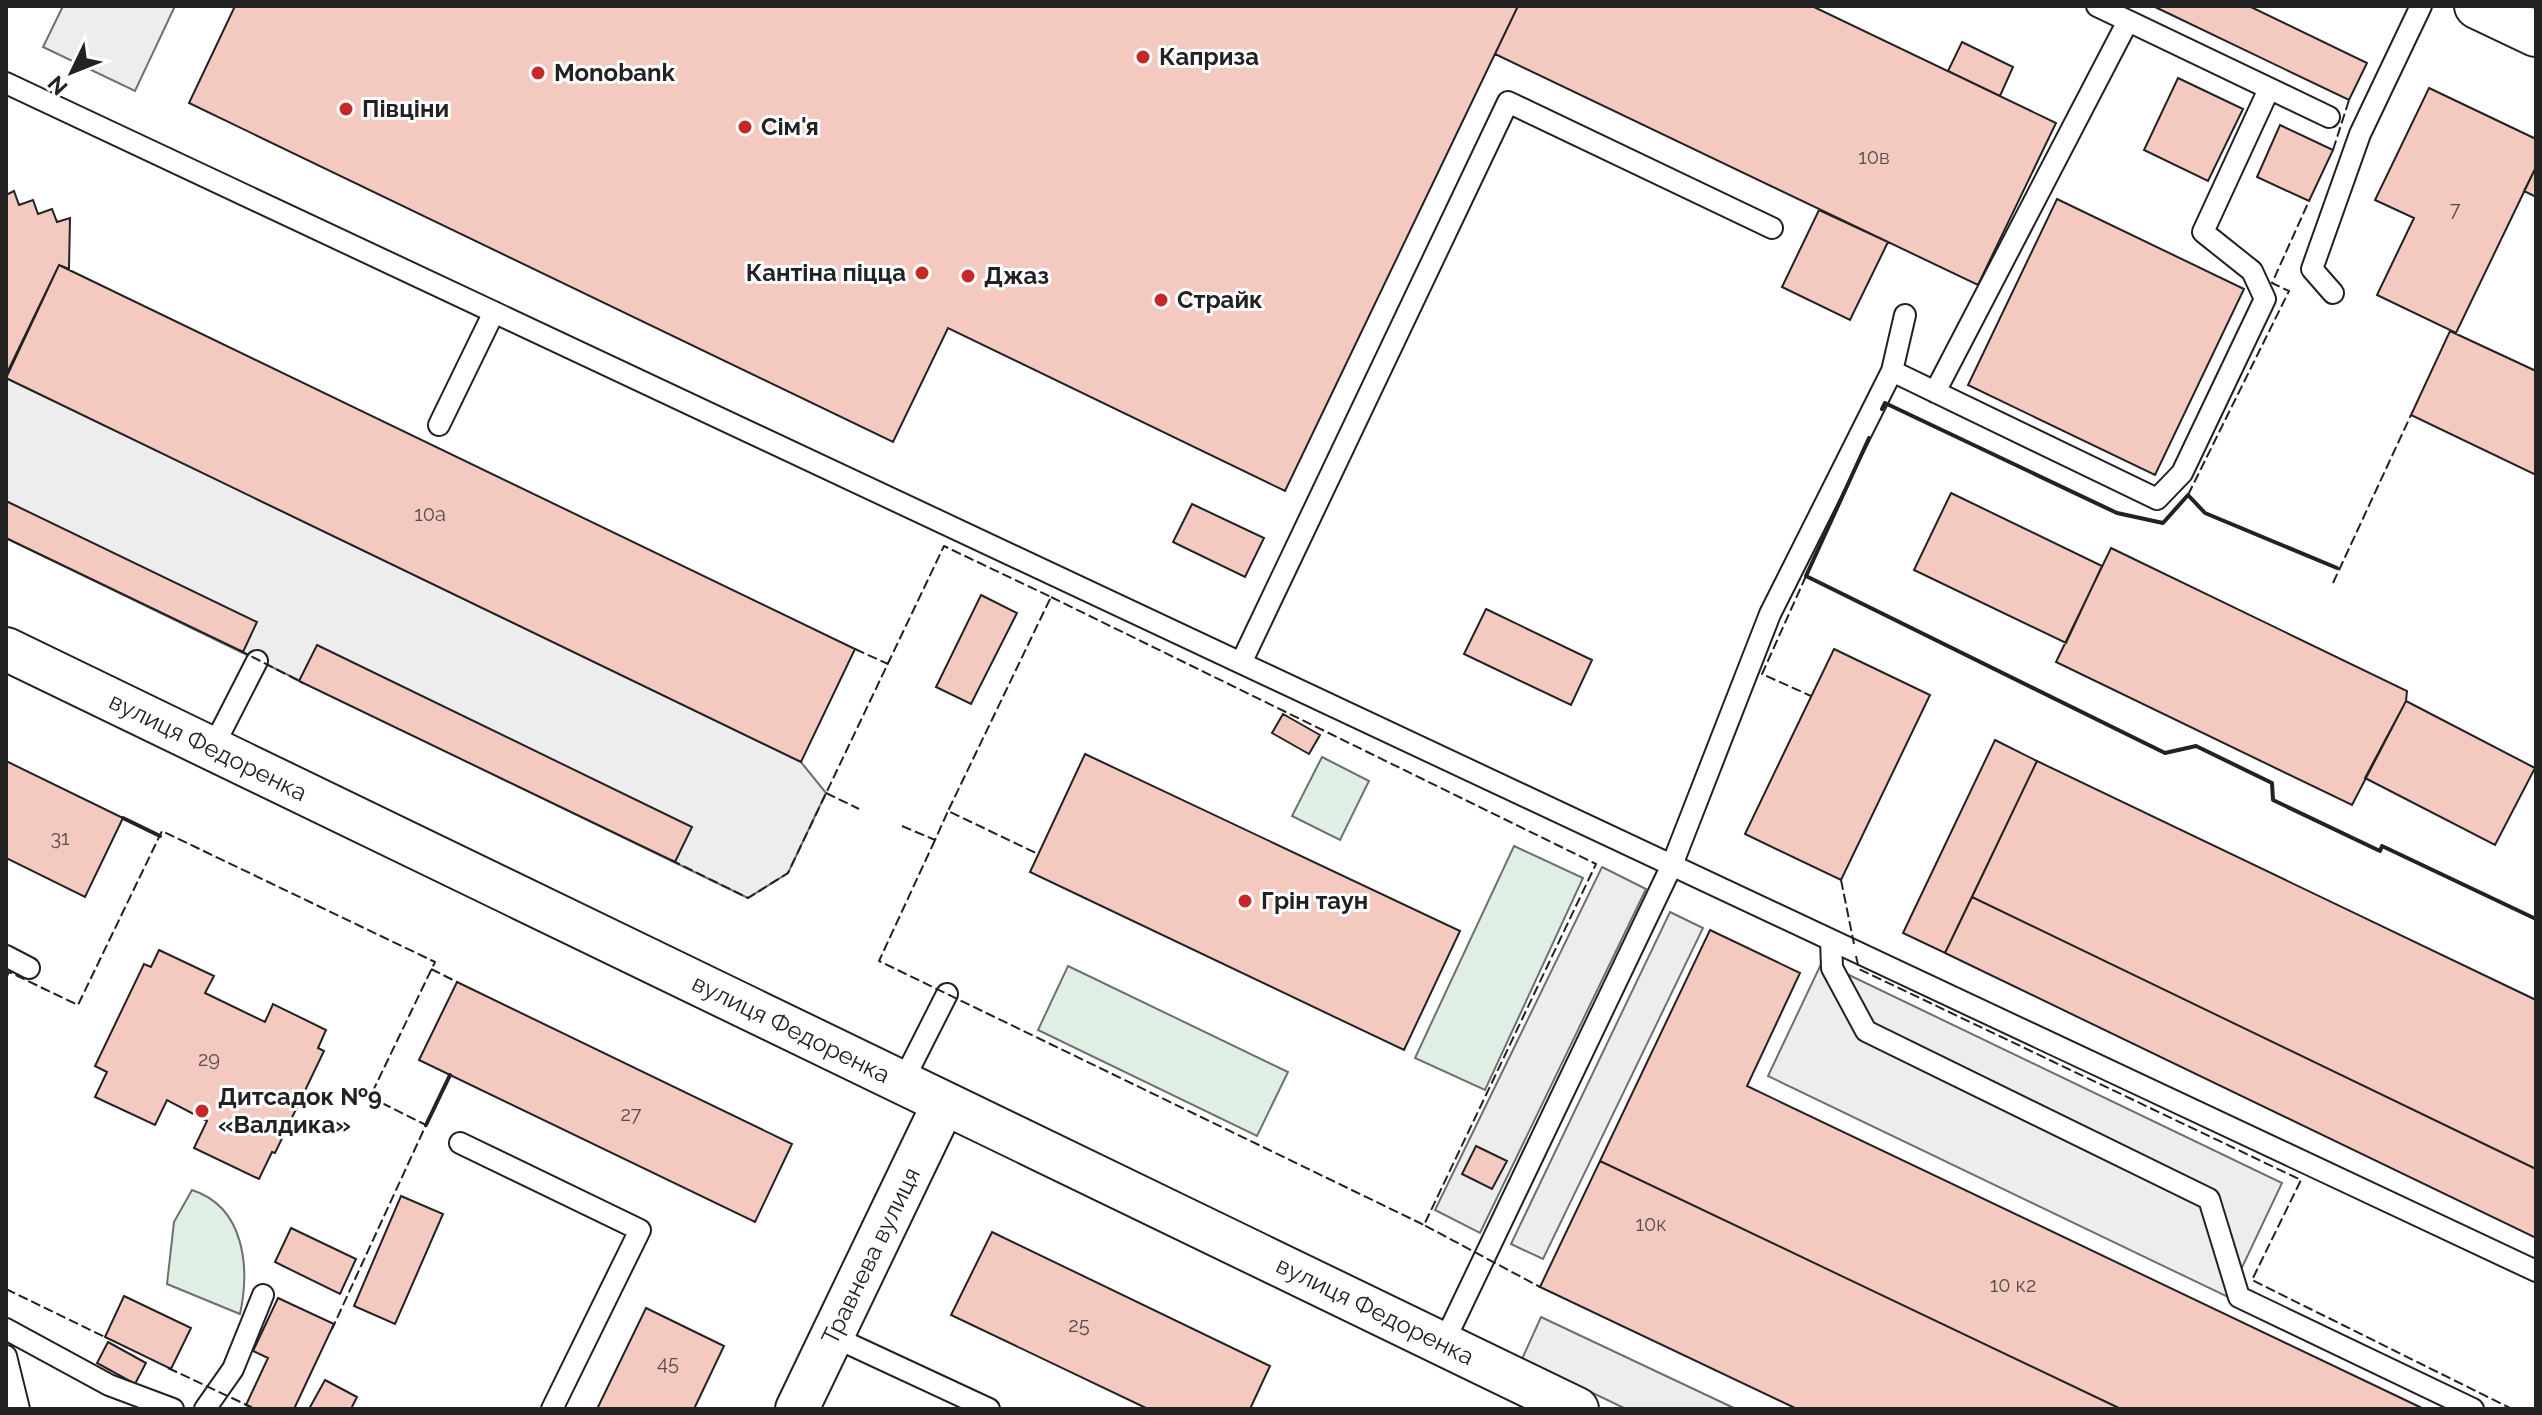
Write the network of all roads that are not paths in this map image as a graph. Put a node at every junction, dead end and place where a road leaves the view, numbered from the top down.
1 (2097, 6) edge
2 (2421, 6) edge
3 (2477, 6) edge
4 (2128, 21) junction
5 (2536, 34) edge
6 (6, 83) edge
7 (2269, 89) junction
8 (2329, 117) dead end
9 (1772, 228) dead end
10 (2333, 293) dead end
11 (494, 312) junction
12 (1905, 315) dead end
13 (1892, 371) junction
14 (1935, 392) junction
15 (439, 425) dead end
16 (6, 649) edge
17 (257, 661) dead end
18 (1241, 663) junction
19 (212, 749) junction
20 (1672, 865) junction
21 (1831, 940) junction
22 (6, 956) edge
23 (29, 968) dead end
24 (947, 994) dead end
25 (902, 1083) junction
26 (944, 1103) junction
27 (460, 1143) dead end
28 (2536, 1271) edge
29 (263, 1295) dead end
30 (6, 1329) edge
31 (832, 1336) junction
32 (1443, 1344) junction
33 (6, 1356) edge
34 (19, 1409) edge
35 (173, 1409) edge
36 (205, 1409) edge
37 (552, 1409) edge
38 (797, 1409) edge
39 (989, 1409) edge
40 (1577, 1409) edge
41 (2473, 1409) edge

1 - 4 lane
2 - 10 lane
3 - 5 street
4 - 7 lane
4 - 14 lane
6 - 11 lane
7 - 8 lane
7 - 14 lane
9 - 18 lane
11 - 15 lane
11 - 18 lane
12 - 13 lane
13 - 14 lane
13 - 20 lane
16 - 19 street, вулиця Федоренка
17 - 19 lane
18 - 20 lane
19 - 25 street, вулиця Федоренка
20 - 21 lane
20 - 32 lane
21 - 28 lane
21 - 41 lane
22 - 23 lane
24 - 25 lane
25 - 26 street, вулиця Федоренка
26 - 31 street, Травнева вулиця
26 - 32 street, вулиця Федоренка
27 - 37 lane
29 - 36 lane
30 - 35 lane
31 - 38 street, Травнева вулиця
31 - 39 lane
32 - 40 street, вулиця Федоренка
33 - 34 lane

